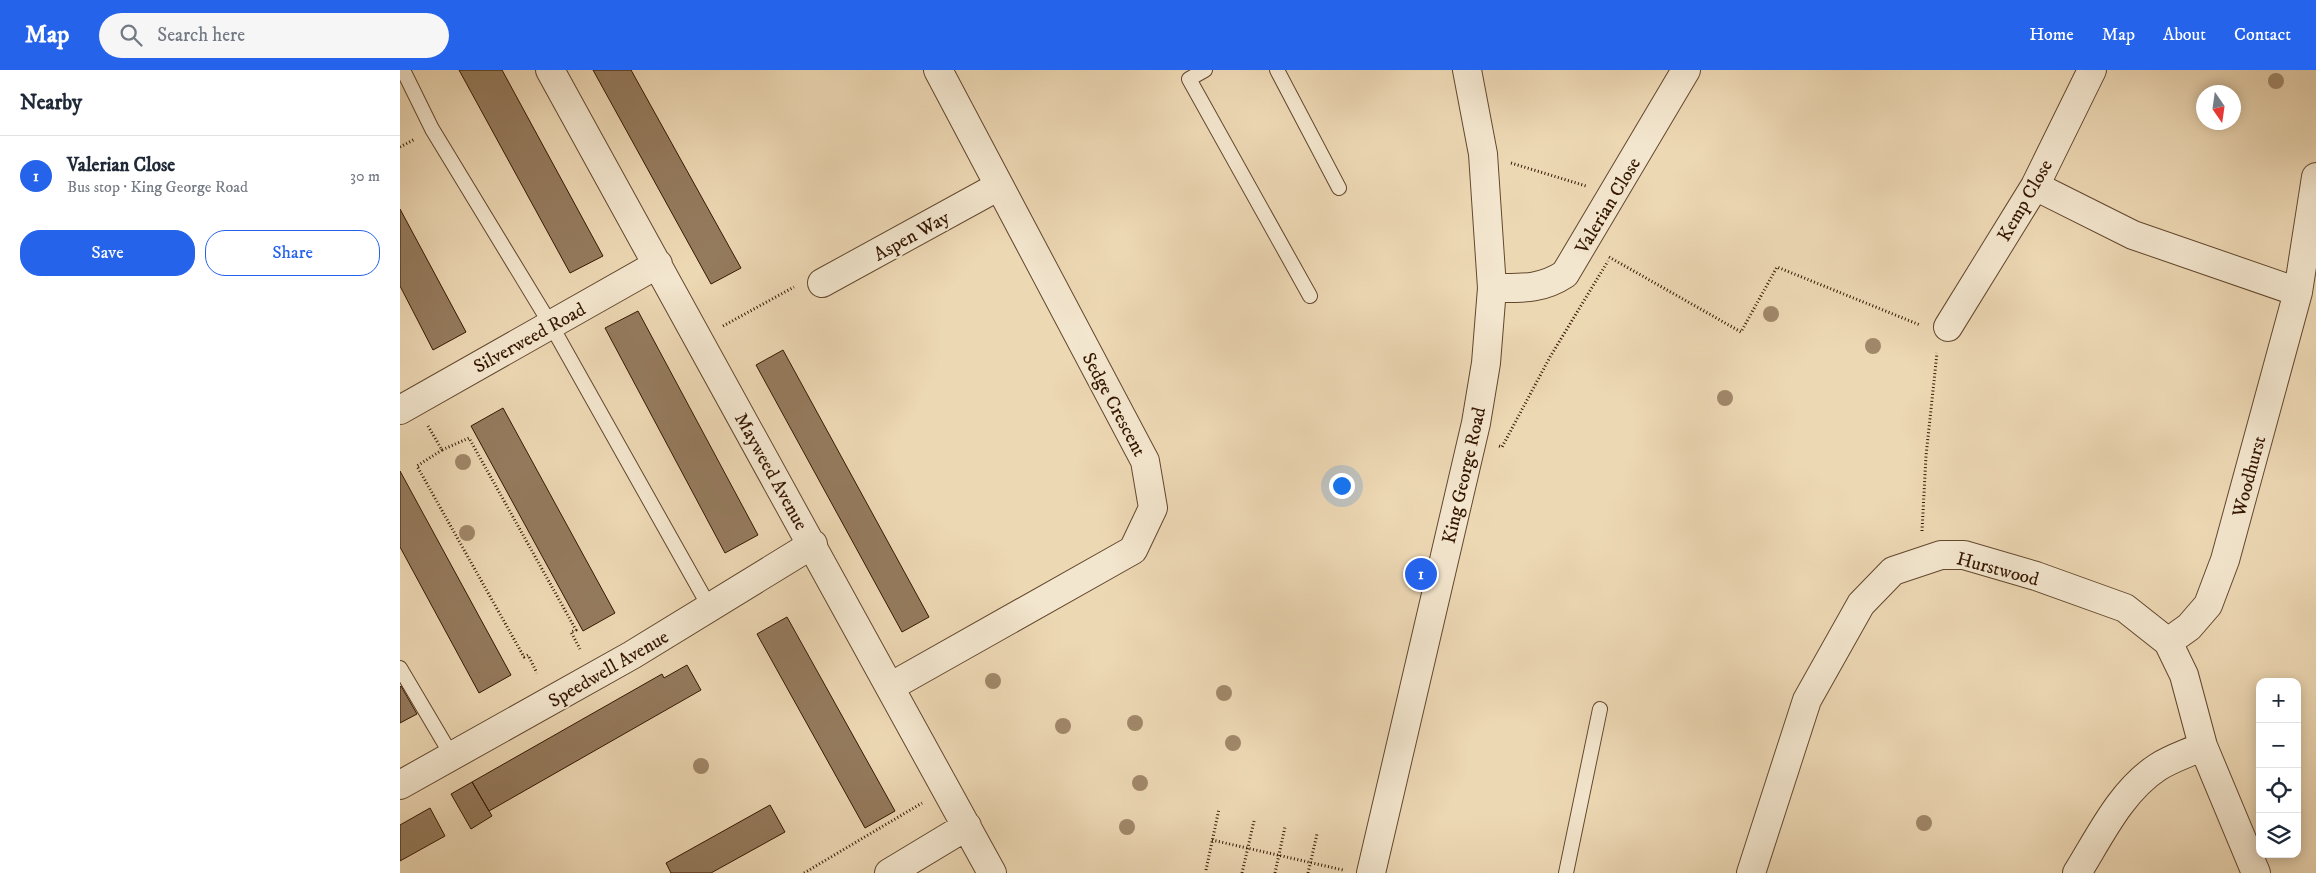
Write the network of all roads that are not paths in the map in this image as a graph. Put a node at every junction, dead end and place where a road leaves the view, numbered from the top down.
1 (403, 70) edge
2 (550, 70) edge
3 (938, 70) edge
4 (1205, 70) edge
5 (1277, 70) edge
6 (1467, 70) edge
7 (1686, 70) edge
8 (2092, 70) edge
9 (2316, 177) edge
10 (999, 186) junction
11 (2035, 186) junction
12 (1339, 188) dead end
13 (658, 264) junction
14 (822, 283) road end
15 (1492, 288) junction
16 (2298, 292) junction
17 (1310, 296) dead end
18 (551, 325) junction
19 (1944, 330) road end
20 (407, 406) edge
21 (813, 544) junction
22 (710, 608) junction
23 (2168, 642) junction
24 (400, 668) edge
25 (890, 687) junction
26 (1600, 709) dead end
27 (2203, 746) junction
28 (452, 756) junction
29 (400, 785) edge
30 (967, 826) junction
31 (1358, 872) edge
32 (889, 873) edge
33 (992, 873) edge
34 (1566, 873) edge
35 (1751, 873) edge
36 (2077, 873) edge
37 (2256, 873) edge

1 - 18 lane
2 - 13 street, Mayweed Avenue
3 - 10 street, Sedge Crescent
4 - 17 lane
5 - 12 lane
6 - 15 street, King George Road
7 - 15 street, Valerian Close
8 - 11 street, Kemp Close
9 - 16 street, Woodhurst
10 - 14 street, Aspen Way
10 - 25 street, Sedge Crescent
11 - 16 street
11 - 19 street, Kemp Close
13 - 18 street, Silverweed Road
13 - 21 street, Mayweed Avenue
15 - 31 street, King George Road
16 - 23 street, Woodhurst
18 - 20 street, Silverweed Road
18 - 22 lane
21 - 22 street, Speedwell Avenue
21 - 25 street, Mayweed Avenue
22 - 28 street, Speedwell Avenue
23 - 27 street, Hurstwood
23 - 35 street, Hurstwood
24 - 28 lane
25 - 30 street, Mayweed Avenue
26 - 34 lane
27 - 36 street
27 - 37 street, Hurstwood
28 - 29 street, Speedwell Avenue
30 - 32 street
30 - 33 street, Mayweed Avenue

